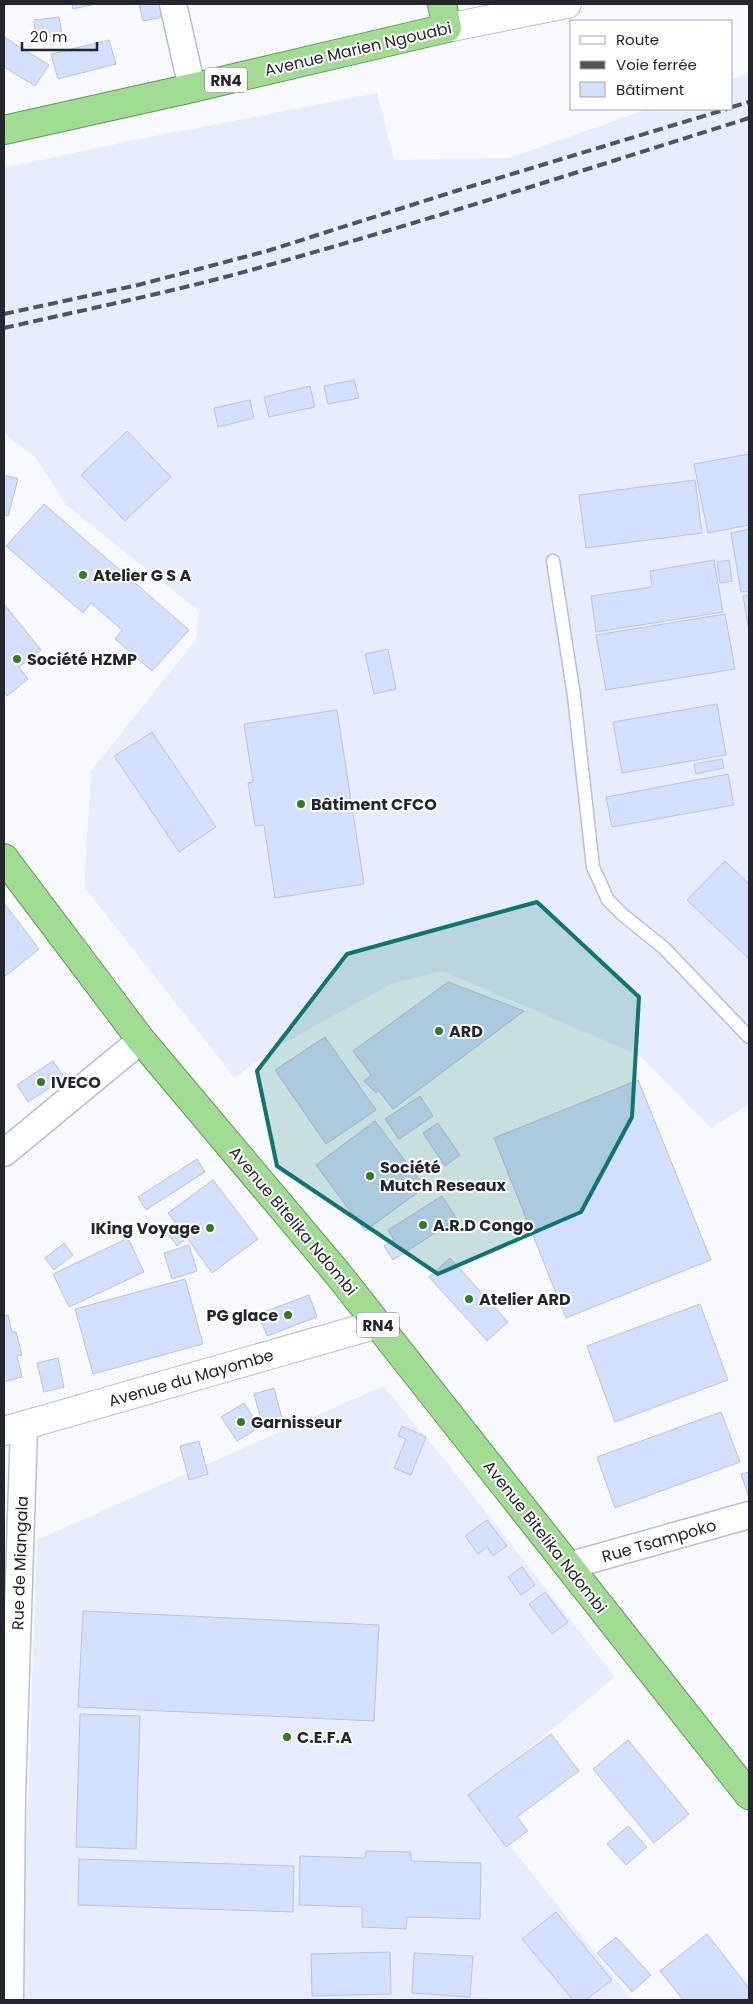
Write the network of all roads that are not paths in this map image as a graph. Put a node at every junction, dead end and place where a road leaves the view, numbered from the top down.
1 (173, 4) edge
2 (567, 4) edge
3 (444, 16) edge
4 (192, 88) junction
5 (4, 130) edge
6 (553, 561) dead end
7 (4, 858) edge
8 (749, 1037) edge
9 (141, 1040) junction
10 (4, 1153) edge
11 (378, 1324) junction
12 (14, 1429) edge
13 (749, 1516) edge
14 (568, 1566) junction
15 (8, 1793) edge
16 (749, 1795) edge
17 (10, 2000) edge

1 - 4 street
2 - 3 street, Avenue Marien Ngouabi
3 - 4 highway, Avenue Marien Ngouabi / RN4
4 - 5 highway, Avenue Marien Ngouabi / RN4
6 - 8 lane
7 - 9 highway, Avenue Bitelika Ndombi / RN4
9 - 10 street
9 - 11 highway, Avenue Bitelika Ndombi / RN4
11 - 12 street, Avenue du Mayombe
11 - 14 highway, Avenue Bitelika Ndombi / RN4
12 - 15 street, Rue de Miangala
13 - 14 street, Rue Tsampoko
14 - 16 highway, Avenue Bitelika Ndombi / RN4
15 - 17 street, Rue de Miangala

